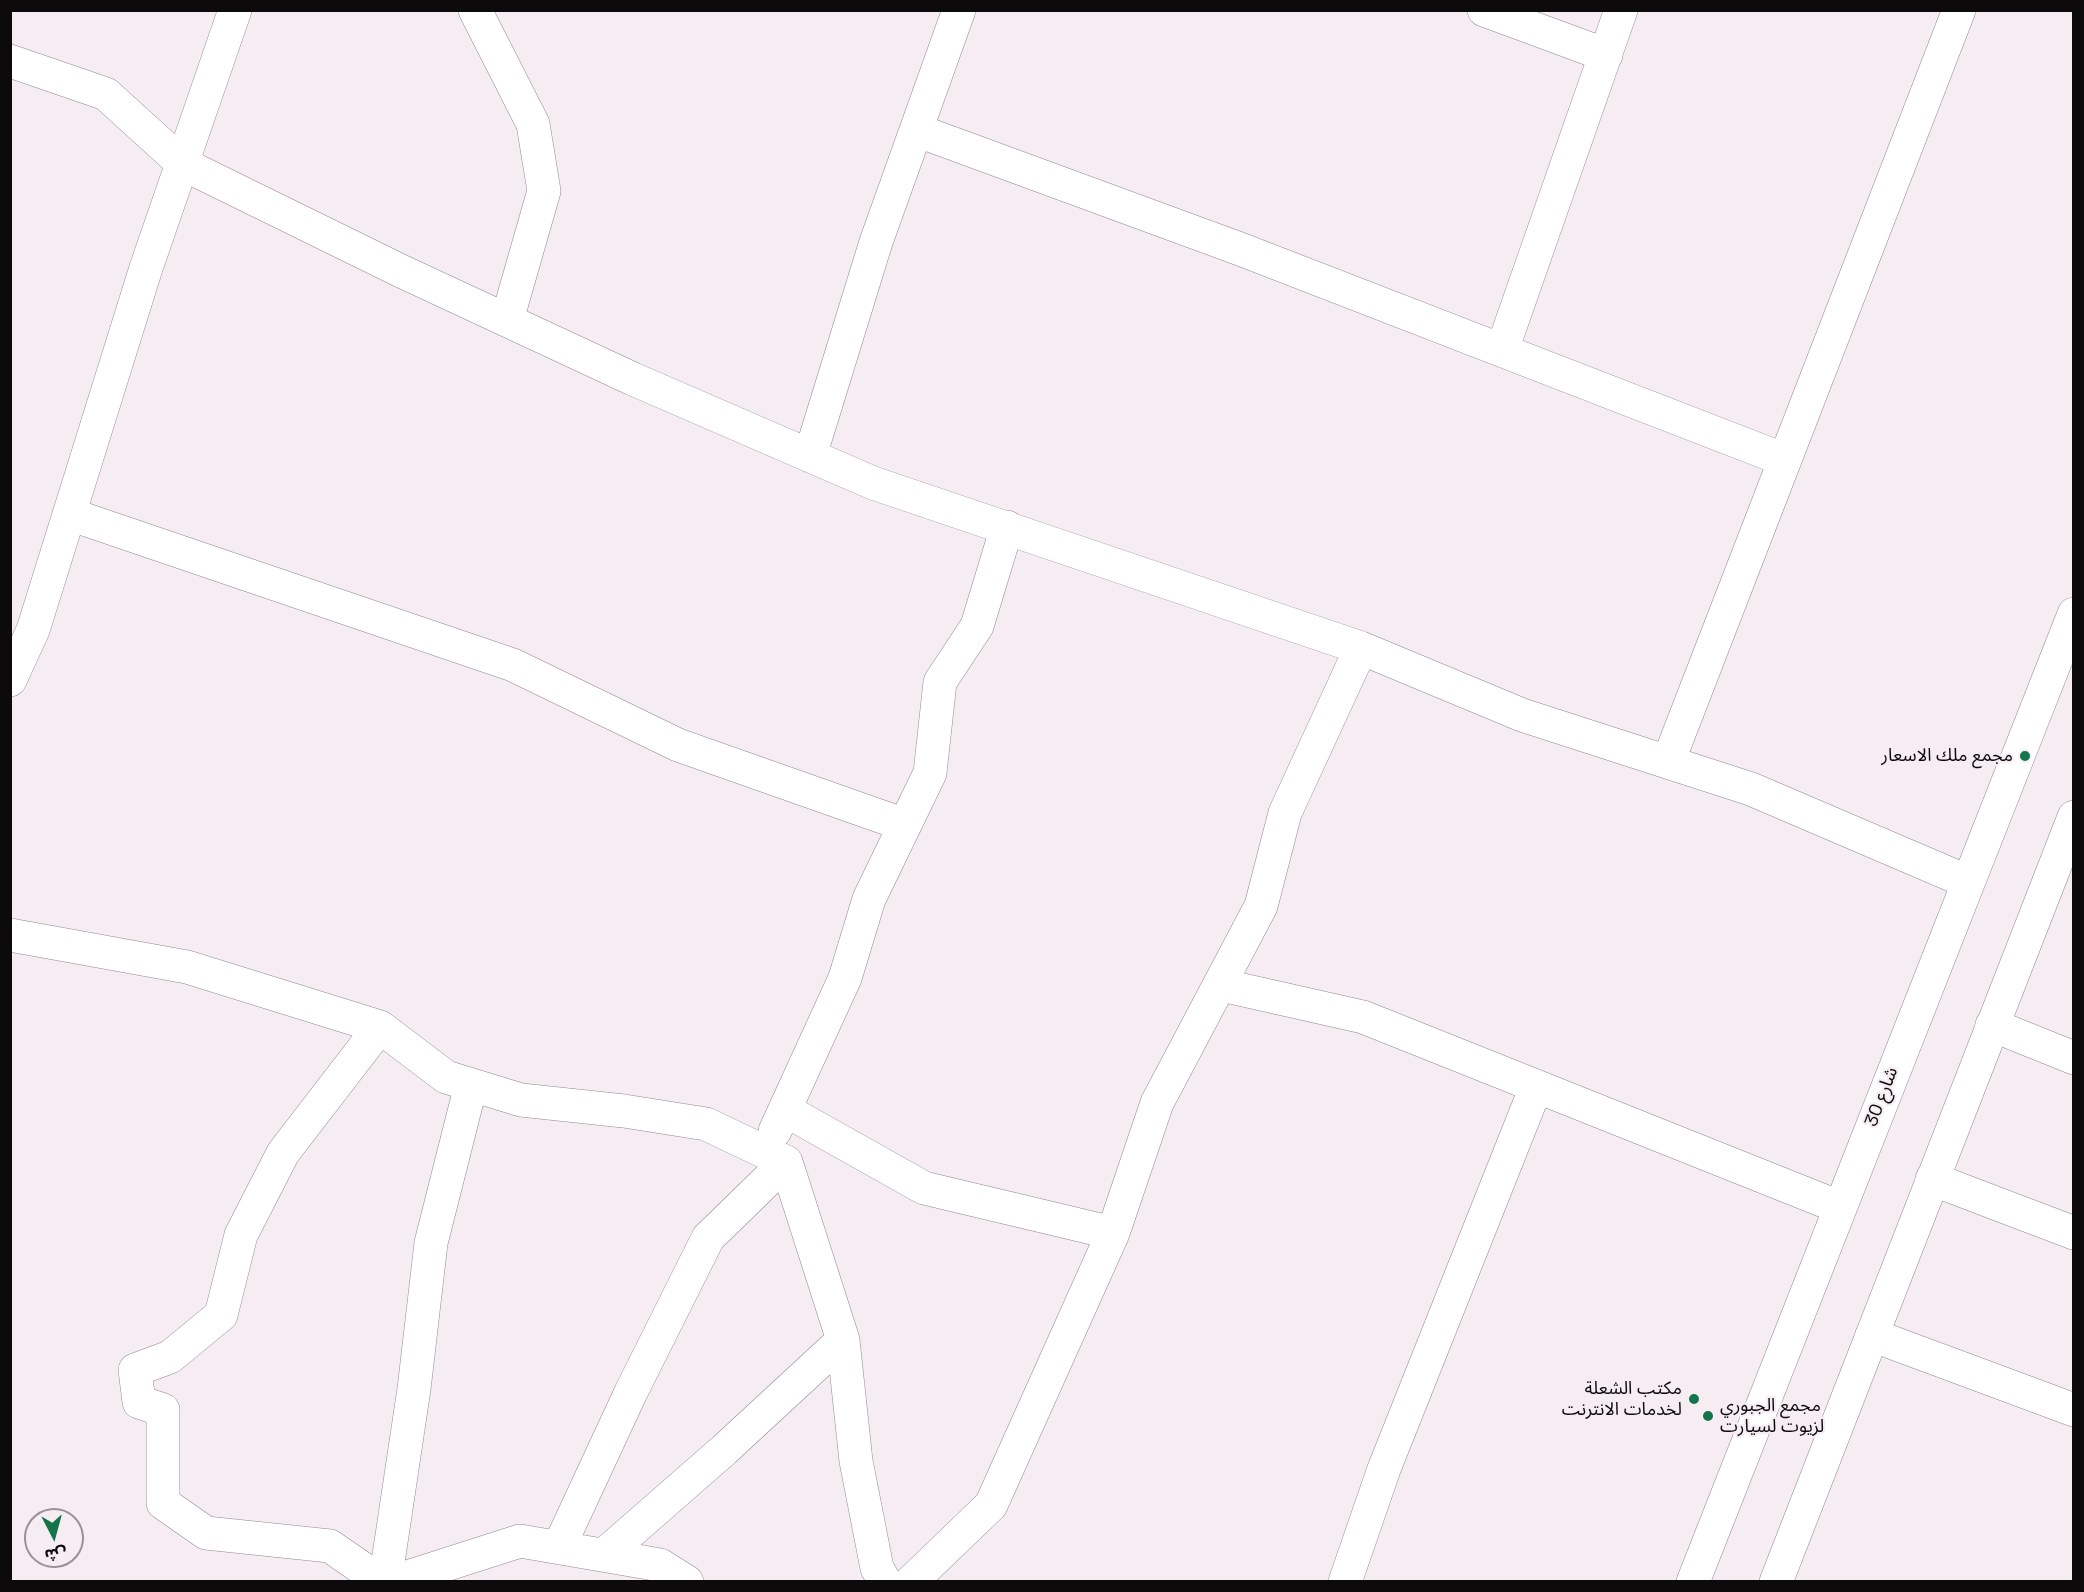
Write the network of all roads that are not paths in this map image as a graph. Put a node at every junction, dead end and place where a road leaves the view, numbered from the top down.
1 (235, 10) edge
2 (475, 10) edge
3 (959, 10) edge
4 (1484, 10) edge
5 (1621, 10) edge
6 (1959, 10) edge
7 (1606, 55) junction
8 (10, 61) edge
9 (916, 130) junction
10 (183, 164) junction
11 (507, 320) junction
12 (1502, 350) junction
13 (810, 456) junction
14 (1785, 460) junction
15 (69, 514) junction
16 (1007, 527) junction
17 (2073, 614) edge
18 (1361, 648) junction
19 (10, 680) edge
20 (1668, 762) junction
21 (2073, 817) edge
22 (905, 825) junction
23 (1966, 882) junction
24 (10, 935) edge
25 (1221, 985) junction
26 (1992, 1025) junction
27 (380, 1027) junction
28 (2073, 1058) edge
29 (471, 1085) junction
30 (1536, 1087) junction
31 (785, 1110) junction
32 (775, 1157) junction
33 (1932, 1179) junction
34 (1839, 1207) junction
35 (1113, 1233) junction
36 (2073, 1233) edge
37 (1872, 1335) junction
38 (843, 1340) junction
39 (2073, 1410) edge
40 (559, 1547) junction
41 (604, 1555) junction
42 (383, 1581) edge
43 (392, 1581) edge
44 (687, 1581) edge
45 (885, 1581) edge
46 (911, 1581) edge
47 (1345, 1581) edge
48 (1693, 1581) edge
49 (1776, 1581) edge

1 - 10 street
2 - 11 street
3 - 9 street
4 - 7 street
5 - 7 street
6 - 14 street
7 - 12 street
8 - 10 street
9 - 12 street
9 - 13 street
10 - 11 street
10 - 15 street
11 - 13 street
12 - 14 street
13 - 16 street
14 - 20 street
15 - 19 street
15 - 22 street
16 - 18 street
16 - 22 street
17 - 23 street, شارع 30
18 - 20 street
18 - 25 street
20 - 23 street
21 - 26 street
22 - 31 street
23 - 34 street, شارع 30
24 - 27 street
25 - 30 street
25 - 35 street
26 - 28 street
26 - 33 street
27 - 29 street
27 - 42 street
29 - 32 street
29 - 42 street
30 - 34 street
30 - 47 street
31 - 32 street
31 - 35 street
32 - 38 street
32 - 40 street
33 - 36 street
33 - 37 street
34 - 48 street, شارع 30
35 - 46 street
37 - 39 street
37 - 49 street
38 - 41 street
38 - 45 street
40 - 41 street
40 - 43 street
41 - 44 street

